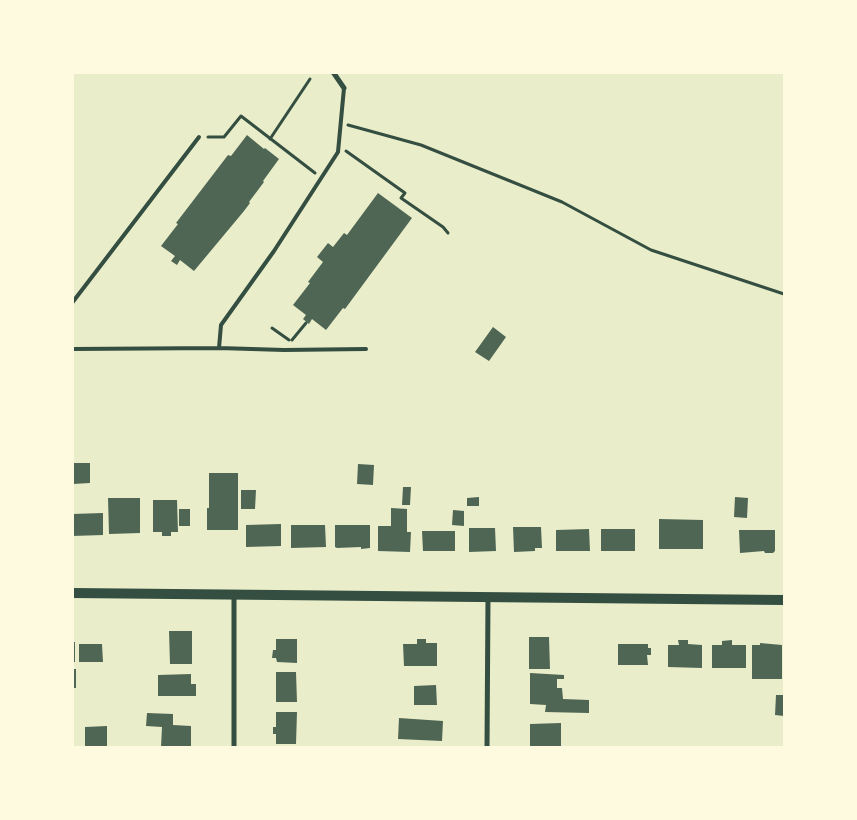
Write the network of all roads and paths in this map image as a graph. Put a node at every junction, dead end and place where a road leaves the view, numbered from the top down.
1 (333, 72) edge
2 (310, 79) dead end
3 (344, 88) joint
4 (340, 122) junction
5 (199, 137) joint
6 (270, 139) junction
7 (338, 145) junction
8 (321, 178) junction
9 (448, 233) dead end
10 (784, 294) edge
11 (72, 303) edge
12 (306, 323) dead end
13 (272, 328) dead end
14 (291, 342) junction
15 (219, 348) junction
16 (72, 349) edge
17 (366, 349) dead end
18 (284, 350) junction
19 (72, 593) edge
20 (234, 594) junction
21 (488, 598) junction
22 (784, 600) edge
23 (234, 748) edge
24 (487, 748) edge

1 - 3 street
2 - 6 path
3 - 4 lane
4 - 7 lane
4 - 10 path
5 - 6 path
5 - 11 lane
6 - 8 path
7 - 8 lane
7 - 9 path
8 - 15 lane
12 - 14 path
13 - 14 path
14 - 18 path
15 - 16 lane
15 - 18 lane
17 - 18 lane
19 - 20 main road
20 - 21 main road
20 - 23 street
21 - 22 main road
21 - 24 street

